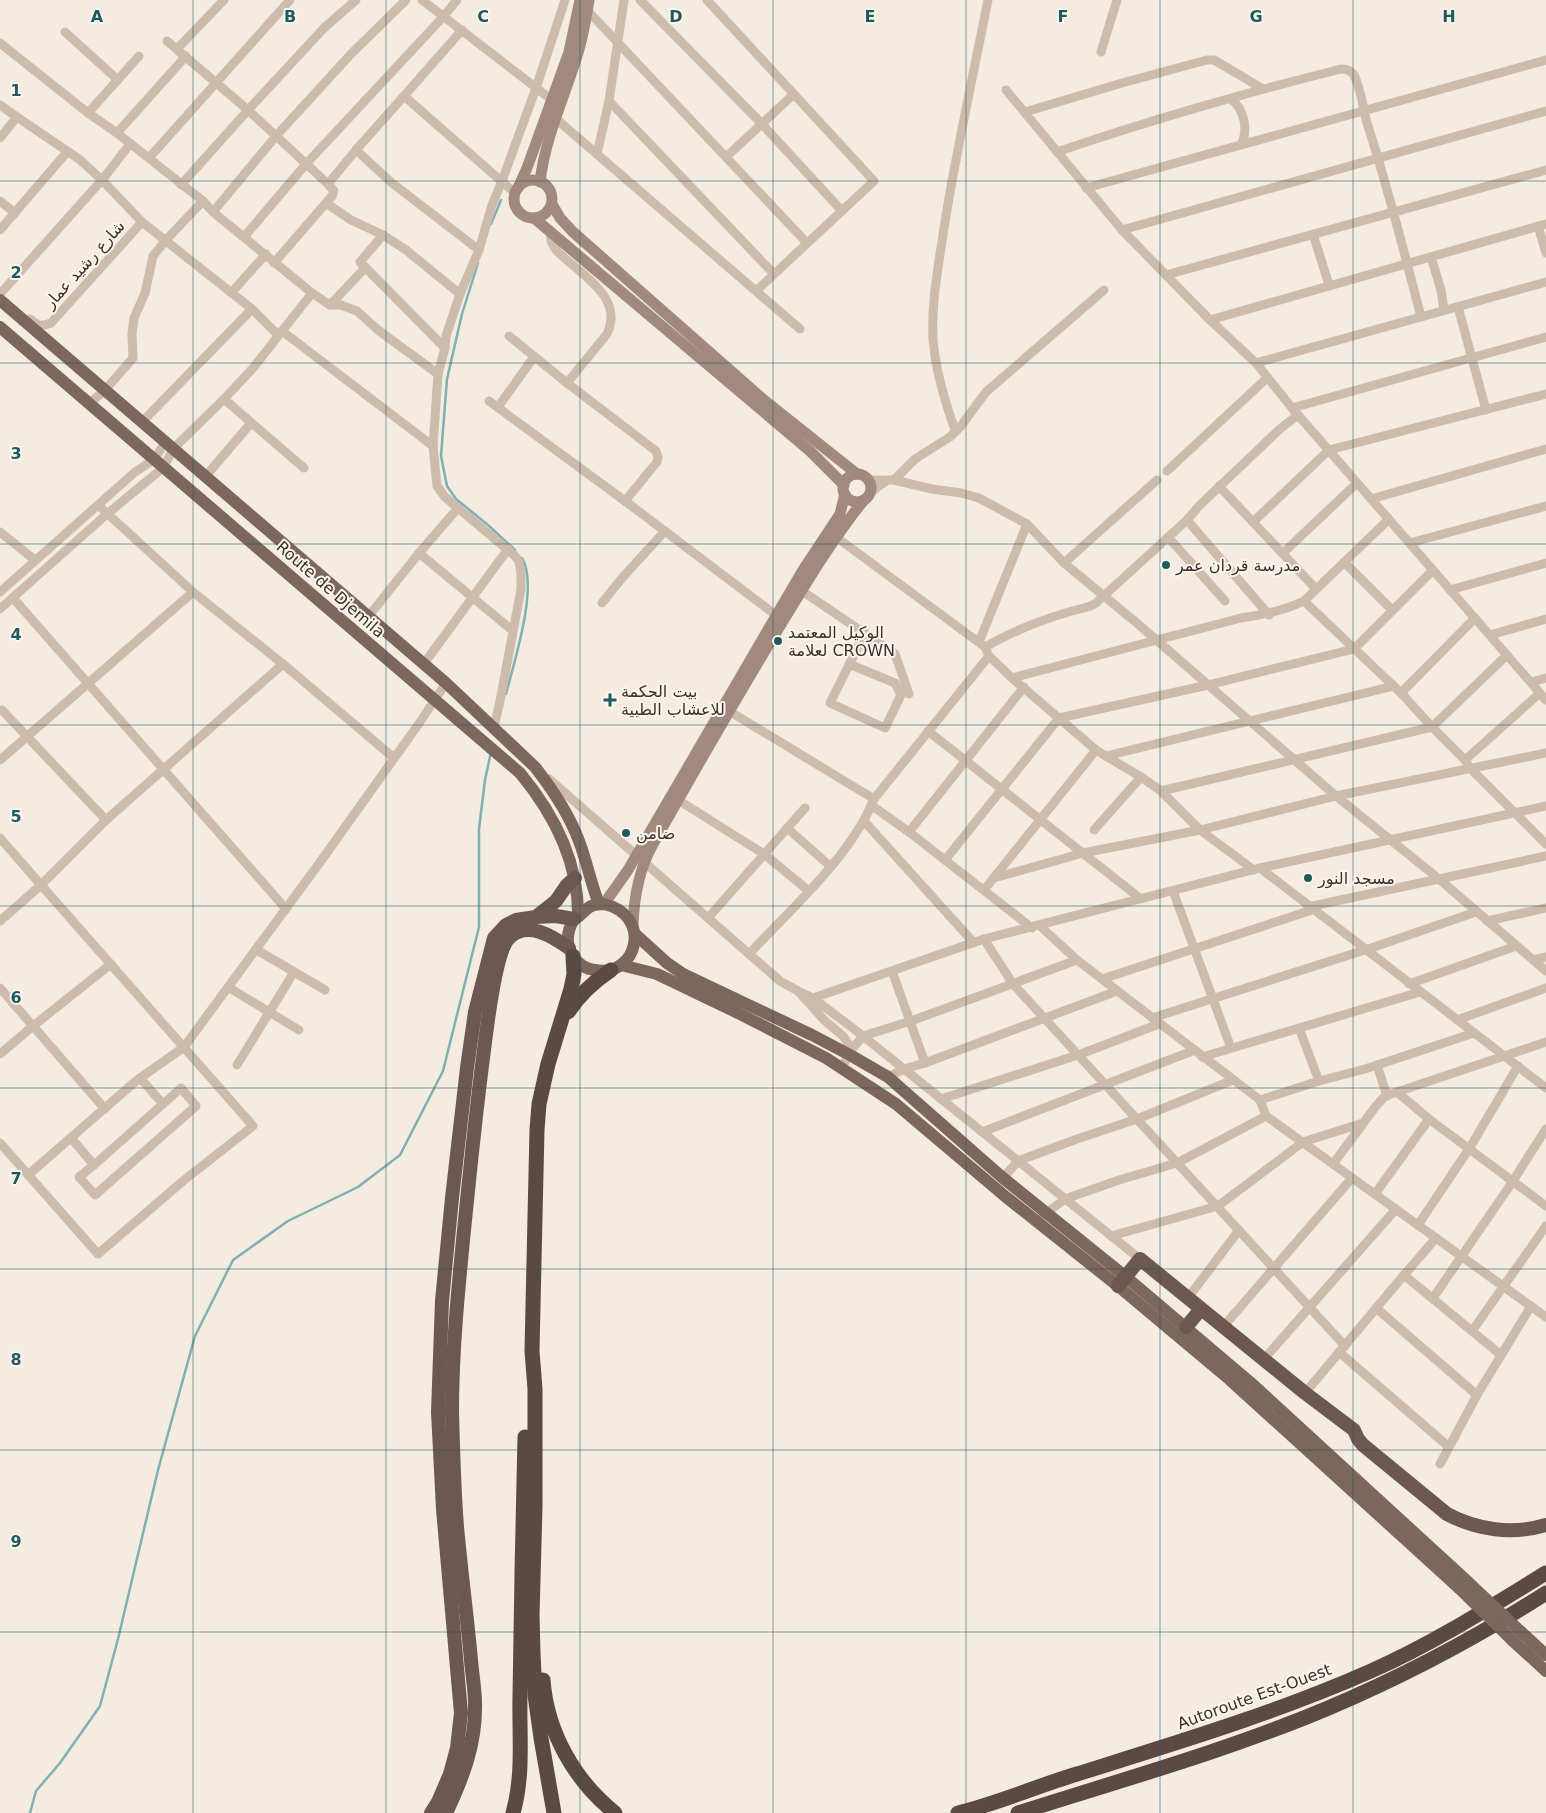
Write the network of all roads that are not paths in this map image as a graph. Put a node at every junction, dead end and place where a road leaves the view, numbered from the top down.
1 (224, 0) edge
2 (290, 0) edge
3 (356, 0) edge
4 (406, 0) edge
5 (422, 0) edge
6 (457, 0) edge
7 (565, 0) edge
8 (580, 0) edge
9 (624, 0) edge
10 (640, 0) edge
11 (707, 0) edge
12 (988, 0) edge
13 (1117, 0) edge
14 (588, 5) edge
15 (444, 16) junction
16 (462, 30) junction
17 (65, 32) dead end
18 (167, 41) dead end
19 (618, 42) junction
20 (0, 43) edge
21 (177, 49) junction
22 (1101, 52) dead end
23 (139, 56) dead end
24 (186, 56) junction
25 (1546, 60) edge
26 (118, 80) junction
27 (216, 84) junction
28 (536, 88) junction
29 (1263, 89) junction
30 (1006, 90) dead end
31 (794, 94) junction
32 (404, 96) junction
33 (1230, 99) junction
34 (552, 100) junction
35 (609, 101) junction
36 (0, 105) edge
37 (248, 110) junction
38 (1363, 111) junction
39 (1546, 111) edge
40 (1024, 112) junction
41 (88, 113) junction
42 (16, 117) junction
43 (555, 118) junction
44 (762, 124) junction
45 (117, 133) junction
46 (276, 136) junction
47 (0, 138) edge
48 (130, 144) junction
49 (1241, 145) junction
50 (356, 150) junction
51 (68, 152) junction
52 (1057, 152) junction
53 (597, 154) junction
54 (726, 157) junction
55 (1378, 157) junction
56 (149, 158) junction
57 (306, 164) junction
58 (1546, 170) edge
59 (102, 180) junction
60 (502, 181) junction
61 (540, 182) junction
62 (328, 184) junction
63 (181, 185) junction
64 (1086, 188) junction
65 (517, 191) junction
66 (0, 201) edge
67 (203, 201) junction
68 (326, 203) junction
69 (552, 204) junction
70 (842, 211) junction
71 (213, 212) junction
72 (1394, 212) junction
73 (15, 214) junction
74 (534, 218) junction
75 (142, 222) junction
76 (1542, 225) edge
77 (0, 230) edge
78 (550, 230) junction
79 (1122, 230) junction
80 (1312, 234) junction
81 (383, 235) junction
82 (244, 237) junction
83 (165, 241) junction
84 (807, 243) junction
85 (480, 250) junction
86 (1546, 253) edge
87 (266, 254) junction
88 (1431, 257) junction
89 (274, 263) junction
90 (1408, 264) junction
91 (365, 268) junction
92 (774, 274) junction
93 (1166, 275) junction
94 (1546, 282) edge
95 (1329, 284) junction
96 (1104, 290) dead end
97 (756, 291) junction
98 (231, 293) junction
99 (312, 293) junction
100 (460, 294) junction
101 (0, 295) edge
102 (330, 305) junction
103 (1458, 307) junction
104 (252, 309) junction
105 (1444, 310) junction
106 (1421, 317) junction
107 (1210, 320) junction
108 (0, 326) edge
109 (800, 329) dead end
110 (280, 333) junction
111 (509, 336) dead end
112 (1546, 337) edge
113 (445, 348) junction
114 (534, 357) junction
115 (1472, 358) junction
116 (1256, 363) junction
117 (438, 374) junction
118 (1268, 378) junction
119 (567, 384) junction
120 (105, 390) junction
121 (1546, 394) edge
122 (224, 399) junction
123 (490, 402) dead end
124 (90, 403) junction
125 (498, 407) junction
126 (1292, 408) junction
127 (1486, 410) junction
128 (1298, 415) junction
129 (142, 422) junction
130 (251, 423) junction
131 (955, 430) junction
132 (169, 445) junction
133 (433, 446) junction
134 (1546, 449) edge
135 (1329, 450) junction
136 (160, 463) junction
137 (304, 468) dead end
138 (1167, 471) dead end
139 (857, 474) junction
140 (205, 477) junction
141 (869, 480) junction
142 (1157, 480) dead end
143 (890, 481) junction
144 (1357, 483) junction
145 (1219, 486) junction
146 (844, 489) junction
147 (867, 497) junction
148 (1371, 499) junction
149 (625, 501) junction
150 (98, 506) junction
151 (1546, 506) edge
152 (458, 508) junction
153 (107, 514) junction
154 (1389, 519) junction
155 (1187, 520) junction
156 (1253, 522) junction
157 (1027, 524) junction
158 (666, 531) junction
159 (2, 536) edge
160 (836, 537) junction
161 (1168, 537) junction
162 (1410, 543) junction
163 (508, 549) junction
164 (419, 553) junction
165 (1283, 554) junction
166 (35, 560) junction
167 (1344, 562) junction
168 (1064, 563) junction
169 (1546, 563) edge
170 (1433, 570) junction
171 (1316, 589) junction
172 (1450, 590) junction
173 (802, 591) junction
174 (0, 592) edge
175 (193, 592) junction
176 (1103, 595) junction
177 (472, 596) junction
178 (13, 598) junction
179 (1304, 601) junction
180 (1225, 602) dead end
181 (602, 603) dead end
182 (0, 609) edge
183 (1392, 610) junction
184 (1269, 615) junction
185 (368, 617) junction
186 (780, 618) junction
187 (1475, 618) junction
188 (1546, 619) edge
189 (513, 631) junction
190 (865, 633) junction
191 (1490, 635) junction
192 (1157, 641) junction
193 (984, 648) junction
194 (1354, 649) junction
195 (1507, 655) junction
196 (284, 664) junction
197 (423, 664) junction
198 (849, 664) junction
199 (1012, 678) junction
200 (1546, 678) edge
201 (1531, 682) junction
202 (88, 683) junction
203 (446, 683) junction
204 (1208, 685) junction
205 (1024, 687) junction
206 (1398, 690) junction
207 (909, 694) dead end
208 (1543, 696) edge
209 (434, 699) junction
210 (2, 710) dead end
211 (729, 711) junction
212 (1059, 718) junction
213 (1252, 722) junction
214 (494, 727) junction
215 (1432, 727) junction
216 (928, 731) junction
217 (28, 736) junction
218 (1096, 750) junction
219 (1546, 753) edge
220 (1106, 756) junction
221 (394, 758) junction
222 (0, 760) edge
223 (1295, 760) junction
224 (1465, 760) junction
225 (966, 761) junction
226 (535, 767) junction
227 (164, 769) junction
228 (1471, 769) junction
229 (1141, 777) junction
230 (1002, 789) junction
231 (1161, 791) junction
232 (1336, 796) junction
233 (678, 800) junction
234 (873, 802) junction
235 (1546, 806) edge
236 (804, 808) dead end
237 (1516, 813) junction
238 (106, 820) junction
239 (1040, 820) junction
240 (864, 821) junction
241 (787, 828) junction
242 (1094, 830) dead end
243 (1200, 830) junction
244 (909, 832) junction
245 (0, 838) edge
246 (1390, 839) junction
247 (1546, 844) edge
248 (1083, 853) junction
249 (764, 854) junction
250 (1546, 856) edge
251 (640, 859) junction
252 (945, 860) junction
253 (830, 866) junction
254 (1257, 869) junction
255 (575, 878) junction
256 (994, 878) junction
257 (1439, 879) junction
258 (41, 885) junction
259 (984, 890) junction
260 (809, 891) junction
261 (1173, 891) junction
262 (1141, 899) junction
263 (601, 904) junction
264 (286, 908) junction
265 (1310, 908) junction
266 (1546, 908) edge
267 (1476, 912) junction
268 (536, 917) junction
269 (576, 918) junction
270 (708, 918) junction
271 (0, 921) edge
272 (1487, 921) junction
273 (1035, 927) junction
274 (634, 930) junction
275 (984, 939) junction
276 (974, 943) junction
277 (1516, 946) junction
278 (1195, 947) junction
279 (257, 950) junction
280 (1365, 950) junction
281 (571, 952) junction
282 (749, 954) junction
283 (1546, 957) edge
284 (1077, 960) junction
285 (1533, 960) junction
286 (111, 964) junction
287 (616, 967) junction
288 (892, 971) junction
289 (1546, 971) edge
290 (294, 972) junction
291 (1102, 979) junction
292 (1013, 984) junction
293 (1409, 984) junction
294 (228, 987) junction
295 (0, 988) edge
296 (1546, 988) edge
297 (325, 990) dead end
298 (798, 991) junction
299 (1117, 991) junction
300 (1420, 992) junction
301 (813, 998) junction
302 (1214, 999) junction
303 (269, 1012) junction
304 (1044, 1018) junction
305 (1457, 1020) junction
306 (911, 1021) junction
307 (1156, 1021) junction
308 (562, 1022) junction
309 (32, 1026) junction
310 (1299, 1028) junction
311 (299, 1030) dead end
312 (1474, 1033) junction
313 (863, 1036) junction
314 (1546, 1042) edge
315 (184, 1047) junction
316 (1231, 1048) junction
317 (851, 1052) junction
318 (0, 1054) edge
319 (1198, 1054) junction
320 (1078, 1055) junction
321 (1504, 1056) junction
322 (925, 1063) junction
323 (237, 1065) dead end
324 (1377, 1065) junction
325 (1518, 1066) junction
326 (842, 1067) junction
327 (904, 1069) junction
328 (888, 1077) junction
329 (140, 1078) junction
330 (1233, 1080) junction
331 (1319, 1081) junction
332 (1105, 1084) junction
333 (1546, 1088) edge
334 (1397, 1092) junction
335 (1387, 1096) junction
336 (941, 1100) junction
337 (1260, 1100) junction
338 (163, 1104) junction
339 (105, 1109) junction
340 (1266, 1116) junction
341 (1137, 1119) junction
342 (1429, 1119) junction
343 (1363, 1123) junction
344 (1546, 1129) edge
345 (982, 1132) junction
346 (71, 1138) junction
347 (1303, 1142) junction
348 (0, 1143) edge
349 (1469, 1149) junction
350 (1018, 1161) junction
351 (1177, 1163) junction
352 (94, 1164) junction
353 (1333, 1164) junction
354 (983, 1168) junction
355 (28, 1175) junction
356 (1003, 1178) junction
357 (1352, 1178) junction
358 (1512, 1181) junction
359 (1375, 1194) junction
360 (1065, 1199) junction
361 (1218, 1206) junction
362 (1546, 1206) edge
363 (1396, 1209) junction
364 (1041, 1217) junction
365 (1418, 1225) junction
366 (1546, 1226) edge
367 (1239, 1230) junction
368 (1111, 1236) junction
369 (1436, 1238) junction
370 (1461, 1256) junction
371 (1140, 1259) junction
372 (1273, 1268) junction
373 (1404, 1275) junction
374 (1122, 1282) junction
375 (1503, 1286) junction
376 (1188, 1298) junction
377 (1433, 1298) junction
378 (1532, 1306) junction
379 (1309, 1307) junction
380 (1376, 1308) junction
381 (1201, 1309) junction
382 (1546, 1317) edge
383 (1223, 1326) junction
384 (1186, 1327) junction
385 (1472, 1331) junction
386 (1342, 1349) junction
387 (532, 1351) junction
388 (1501, 1355) junction
389 (1264, 1359) junction
390 (1305, 1393) junction
391 (1477, 1395) junction
392 (1349, 1426) junction
393 (1449, 1448) junction
394 (1440, 1464) dead end
395 (1546, 1516) edge
396 (1546, 1526) edge
397 (533, 1571) junction
398 (1546, 1573) edge
399 (1463, 1585) junction
400 (1546, 1593) edge
401 (1517, 1636) junction
402 (522, 1639) junction
403 (1546, 1654) edge
404 (1546, 1671) edge
405 (431, 1813) edge
406 (446, 1813) edge
407 (513, 1813) edge
408 (546, 1813) edge
409 (554, 1813) edge
410 (615, 1813) edge
411 (958, 1813) edge
412 (1018, 1813) edge

1 - 21 street
2 - 27 street
3 - 37 street
4 - 46 street
5 - 15 street
6 - 15 street
7 - 28 street
8 - 34 main road
9 - 19 street
10 - 44 street
11 - 31 street
12 - 131 street
13 - 22 street
14 - 19 street
14 - 43 main road
15 - 16 street
15 - 57 street
16 - 28 street
16 - 32 street
17 - 26 street
18 - 21 street
19 - 35 street
19 - 54 street
20 - 41 street
21 - 24 street
23 - 26 street
24 - 27 street
24 - 45 street
25 - 38 street
26 - 41 street
27 - 37 street
27 - 56 street
28 - 34 street
28 - 60 street
29 - 33 street
29 - 38 street
29 - 40 street
30 - 40 street
31 - 44 street
31 - 70 street
32 - 50 street
32 - 60 street
33 - 49 street
33 - 52 street
34 - 65 main road
35 - 53 street
35 - 92 street
36 - 42 street
37 - 46 street
37 - 63 street
38 - 49 street
38 - 55 street
39 - 55 street
40 - 52 street
41 - 45 street
42 - 47 street
42 - 51 street
43 - 53 street
43 - 61 main road
44 - 54 street
44 - 70 street
45 - 48 street
46 - 57 street
46 - 71 street
48 - 56 street
48 - 59 street
49 - 64 street
50 - 62 street
50 - 85 street
51 - 59 street
51 - 73 street
52 - 64 street
53 - 97 street
54 - 84 street
55 - 72 street
55 - 79 street
56 - 63 street
57 - 62 street
57 - 82 street
58 - 72 street
59 - 75 street
59 - 101 street
60 - 65 street
60 - 85 street
61 - 65 main road
61 - 69 main road
62 - 68 street
63 - 67 street
64 - 79 street
65 - 74 main road
66 - 73 street
67 - 71 street
67 - 83 street
68 - 81 street
68 - 89 street
69 - 74 main road
69 - 139 main road
70 - 84 street
71 - 82 street
72 - 80 street
72 - 90 street
73 - 77 street
74 - 78 main road
75 - 83 street
75 - 101 street, شارع رشيد عمار
76 - 86 street
76 - 88 street
78 - 119 street
78 - 146 main road
79 - 93 street
80 - 93 street
80 - 95 street
81 - 91 street
81 - 100 street
82 - 87 street
83 - 98 street
83 - 120 street
84 - 92 street
85 - 100 street
87 - 89 street
87 - 98 street
88 - 90 street
88 - 105 street
89 - 99 street
90 - 95 street
90 - 106 street
91 - 102 street
91 - 113 street
92 - 97 street
93 - 107 street
94 - 103 street
95 - 107 street
96 - 131 street
97 - 109 street
98 - 104 street
99 - 102 street
99 - 110 street
100 - 113 street
101 - 120 main road
102 - 117 street
103 - 105 street
103 - 115 street
104 - 110 street
104 - 129 street
105 - 106 street
106 - 116 street
107 - 116 street
108 - 124 main road, Route de Djemila
110 - 122 street
110 - 133 street
111 - 114 street
112 - 115 street
113 - 117 street
114 - 119 street
114 - 125 street
115 - 126 street
115 - 127 street
116 - 118 street
117 - 133 street
118 - 126 street
118 - 138 street
119 - 149 street
120 - 124 street
120 - 129 main road
121 - 127 street
122 - 130 street
122 - 132 street
123 - 125 street
124 - 136 main road, Route de Djemila
125 - 149 street
126 - 128 street
127 - 135 street
128 - 135 street
128 - 145 street
129 - 132 main road
130 - 137 street
130 - 140 street
131 - 143 street
132 - 136 street
132 - 140 main road
133 - 152 street
134 - 148 street
135 - 144 street
135 - 156 street
136 - 150 street
136 - 153 street
136 - 209 main road, Route de Djemila
139 - 141 main road
139 - 146 main road
140 - 185 main road
141 - 143 street
141 - 147 main road
142 - 168 street
143 - 147 street
143 - 157 street
144 - 148 street
144 - 165 street
145 - 155 street
145 - 156 street
146 - 147 main road
146 - 186 main road
147 - 160 main road
148 - 154 street
149 - 158 street
150 - 153 street
150 - 166 street
151 - 162 street
152 - 163 street
152 - 164 street
153 - 175 street
153 - 178 street
154 - 162 street
154 - 167 street
155 - 161 street
155 - 184 street
156 - 165 street
157 - 168 street
157 - 193 street
158 - 181 street
158 - 186 street
159 - 166 street
160 - 173 main road
160 - 193 street
161 - 176 street
161 - 180 street
162 - 170 street
163 - 177 street
163 - 189 street
164 - 177 street
164 - 185 street
165 - 171 street
166 - 174 street
167 - 171 street
167 - 183 street
168 - 176 street
169 - 172 street
170 - 172 street
170 - 183 street
171 - 179 street
172 - 187 street
173 - 186 main road
173 - 190 street
175 - 196 street
175 - 202 street
176 - 192 street
176 - 193 street
177 - 189 street
177 - 197 street
178 - 182 street
178 - 202 street
179 - 184 street
179 - 194 street
183 - 194 street
184 - 192 street
185 - 197 main road
186 - 211 main road
186 - 251 main road
187 - 191 street
187 - 206 street
188 - 191 street
189 - 214 street
190 - 198 street
190 - 207 street
191 - 195 street
192 - 199 street
192 - 204 street
193 - 199 street
193 - 216 street
194 - 204 street
194 - 206 street
195 - 201 street
195 - 215 street
196 - 221 street
196 - 227 street
197 - 203 main road
198 - 198 street
199 - 205 street
200 - 201 street
201 - 208 street
202 - 217 street
202 - 227 street
203 - 209 street
203 - 214 main road
204 - 212 street
204 - 213 street
205 - 212 street
205 - 225 street
206 - 213 street
206 - 215 street
208 - 224 street
209 - 221 street
209 - 255 main road, Route de Djemila
210 - 217 street
211 - 233 main road
211 - 234 street
212 - 218 street
212 - 230 street
213 - 220 street
213 - 223 street
214 - 226 main road
215 - 223 street
215 - 224 street
216 - 225 street
216 - 234 street
217 - 222 street
217 - 238 street
218 - 220 street
218 - 239 street
219 - 228 street
220 - 229 street
221 - 264 street
223 - 231 street
223 - 232 street
224 - 228 street
225 - 230 street
225 - 244 street
226 - 251 street
226 - 263 main road
227 - 238 street
227 - 264 street
228 - 232 street
228 - 237 street
229 - 231 street
229 - 242 street
230 - 239 street
230 - 252 street
231 - 243 street
232 - 243 street
232 - 246 street
233 - 249 street
233 - 251 main road
234 - 240 street
234 - 244 street
235 - 237 street
236 - 241 street
237 - 246 street
237 - 247 street
238 - 258 street
239 - 248 street
239 - 256 street
240 - 253 street
240 - 276 street
241 - 249 street
241 - 253 street
243 - 248 street
243 - 254 street
244 - 252 street
245 - 258 street
246 - 254 street
246 - 257 street
248 - 256 street
248 - 262 street
249 - 260 street
249 - 270 street
250 - 257 street
251 - 263 main road
251 - 270 street
251 - 274 main road
252 - 259 street
253 - 260 street
254 - 261 street
254 - 265 street
255 - 268 highway
255 - 269 main road, Route de Djemila
256 - 259 street
257 - 265 street
257 - 267 street
258 - 271 street
258 - 286 street
259 - 273 street
260 - 282 street
261 - 262 street
261 - 278 street
262 - 273 street
263 - 269 main road
263 - 274 main road
264 - 279 street
265 - 278 street
265 - 280 street
266 - 272 street
267 - 272 street
267 - 280 street
268 - 269 highway
268 - 405 highway
269 - 281 main road
270 - 282 street
272 - 277 street
273 - 275 street
273 - 284 street
274 - 287 main road
274 - 317 main road
275 - 276 street
275 - 292 street
276 - 288 street
277 - 285 street
277 - 293 street
278 - 291 street
278 - 302 street
279 - 290 street
279 - 294 street
280 - 293 street
280 - 302 street
281 - 287 main road
281 - 308 highway
281 - 406 highway
282 - 298 street
283 - 285 street
284 - 291 street
284 - 292 street
285 - 289 street
286 - 309 street
286 - 315 street
287 - 308 highway
287 - 326 main road
288 - 301 street
288 - 306 street
290 - 297 street
290 - 303 street
291 - 299 street
292 - 304 street
292 - 306 street
293 - 300 street
294 - 303 street
294 - 315 street
295 - 309 street
296 - 305 street
298 - 301 street
298 - 317 street
299 - 304 street
299 - 307 street
300 - 305 street
300 - 310 street
301 - 313 street
302 - 307 street
302 - 316 street
303 - 311 street
303 - 323 street
304 - 320 street
304 - 322 street
305 - 312 street
306 - 313 street
306 - 322 street
307 - 319 street
307 - 320 street
308 - 387 highway
309 - 318 street
309 - 339 street
310 - 316 street
310 - 331 street
312 - 321 street
312 - 324 street
313 - 317 street
313 - 327 street
314 - 321 street
315 - 329 street
315 - 355 street
316 - 319 street
317 - 326 street
317 - 328 main road
319 - 330 street
319 - 332 street
320 - 332 street
320 - 336 street
321 - 325 street
321 - 334 street
322 - 327 street
324 - 331 street
324 - 335 street
325 - 333 street
325 - 349 street
326 - 354 main road
327 - 328 street
327 - 336 street
328 - 354 main road
329 - 338 street
329 - 339 street
330 - 337 street
330 - 341 street
331 - 337 street
332 - 341 street
332 - 345 street
334 - 335 street
334 - 342 street
335 - 343 street
336 - 345 street
337 - 340 street
338 - 352 street
338 - 352 street
339 - 346 street
340 - 347 street
340 - 351 street
341 - 350 street
341 - 351 street
342 - 349 street
342 - 359 street
343 - 347 street
343 - 353 street
344 - 358 street
345 - 350 street
346 - 352 street
346 - 355 street
347 - 353 street
347 - 361 street
348 - 355 street
349 - 358 street
349 - 365 street
350 - 356 street
350 - 360 street
351 - 360 street
351 - 361 street
353 - 357 street
354 - 356 main road
354 - 364 main road
356 - 364 main road
357 - 359 street
357 - 372 street
358 - 362 street
358 - 370 street
359 - 363 street
360 - 364 street
360 - 368 street
361 - 367 street
361 - 368 street
363 - 365 street
363 - 379 street
364 - 374 main road
365 - 369 street
366 - 375 street
367 - 372 street
367 - 376 street
368 - 371 street
369 - 370 street
369 - 373 street
370 - 375 street
370 - 377 street
371 - 374 highway
371 - 376 highway
372 - 379 street
372 - 383 street
373 - 377 street
373 - 380 street
374 - 384 main road
374 - 399 main road
375 - 378 street
375 - 385 street
376 - 381 highway
377 - 385 street
378 - 382 street
378 - 388 street
379 - 386 street
379 - 389 street
380 - 386 street
380 - 391 street
381 - 383 highway
381 - 384 highway
383 - 389 highway
384 - 399 main road
385 - 388 street
386 - 390 street
386 - 393 street
387 - 397 highway
387 - 402 highway
388 - 391 street
389 - 390 highway
390 - 392 highway
391 - 393 street
392 - 395 highway
392 - 396 highway
393 - 394 street
397 - 409 highway
397 - 410 highway
398 - 411 highway, Autoroute Est-Ouest
399 - 401 main road, bridge
400 - 412 highway
401 - 403 main road
401 - 404 main road
402 - 407 highway
402 - 408 highway

